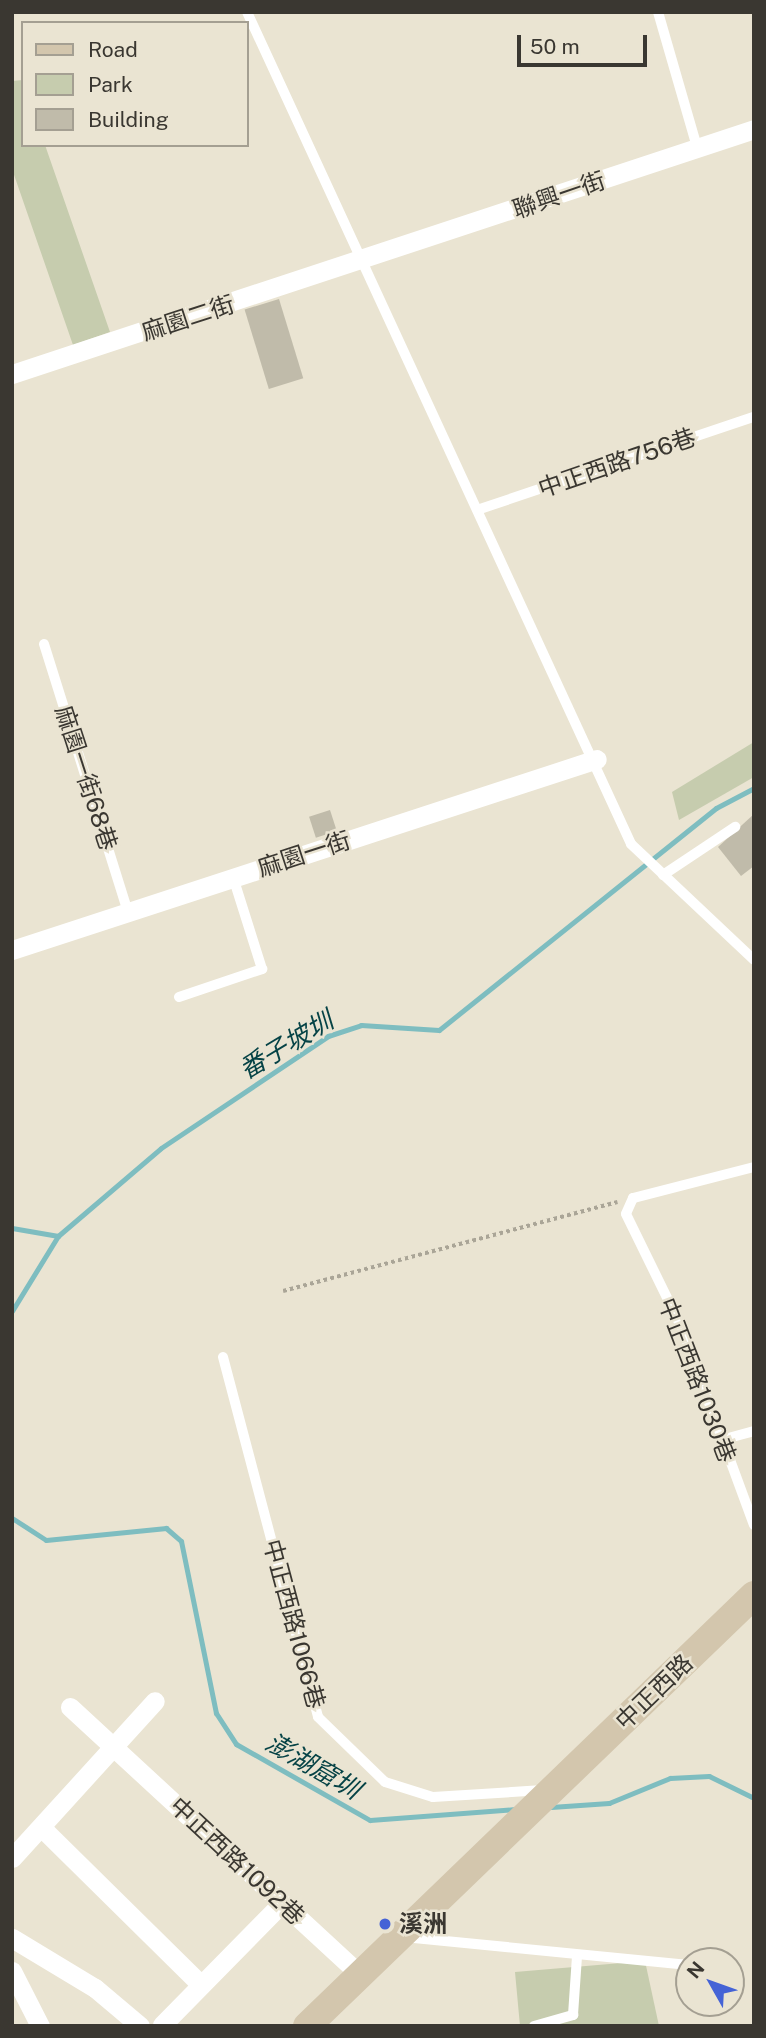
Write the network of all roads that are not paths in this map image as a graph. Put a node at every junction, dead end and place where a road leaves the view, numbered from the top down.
1 (247, 12) edge
2 (658, 12) edge
3 (754, 129) edge
4 (697, 147) junction
5 (364, 262) junction
6 (12, 374) edge
7 (754, 417) edge
8 (480, 509) junction
9 (44, 644) dead end
10 (597, 759) junction
11 (735, 827) dead end
12 (663, 875) junction
13 (233, 877) junction
14 (128, 912) junction
15 (12, 950) edge
16 (754, 960) edge
17 (179, 997) dead end
18 (754, 1167) edge
19 (223, 1357) dead end
20 (754, 1432) edge
21 (721, 1440) junction
22 (754, 1525) edge
23 (754, 1595) edge
24 (155, 1700) dead end
25 (70, 1707) dead end
26 (113, 1746) junction
27 (554, 1789) junction
28 (41, 1827) junction
29 (12, 1858) edge
30 (282, 1903) junction
31 (400, 1937) junction
32 (12, 1938) edge
33 (577, 1957) junction
34 (675, 1964) edge
35 (12, 1971) edge
36 (360, 1975) junction
37 (199, 1983) junction
38 (162, 2025) edge
39 (40, 2026) edge
40 (140, 2026) edge
41 (307, 2026) edge
42 (534, 2026) edge

1 - 5 lane
2 - 4 lane
3 - 4 street, 聯興一街
4 - 5 street, 聯興一街
5 - 6 street, 麻園二街
5 - 8 lane
7 - 8 lane, 中正西路756巷
8 - 10 lane
9 - 14 lane, 麻園一街68巷
10 - 12 lane
10 - 13 street, 麻園一街
11 - 12 lane
12 - 16 lane
13 - 14 street, 麻園一街
13 - 17 lane
14 - 15 street, 麻園一街
18 - 21 lane, 中正西路1030巷
19 - 27 lane, 中正西路1066巷
20 - 21 lane
21 - 22 lane, 中正西路1030巷
23 - 27 main road, 中正西路
24 - 26 street
25 - 26 street, 中正西路1092巷
26 - 28 street
26 - 30 street, 中正西路1092巷
27 - 31 main road, 中正西路
28 - 29 street
28 - 37 street
30 - 36 street, 中正西路1092巷
30 - 37 street
31 - 33 lane
31 - 36 main road
32 - 40 street
33 - 34 lane
33 - 42 lane
35 - 39 street
36 - 41 main road
37 - 38 street

